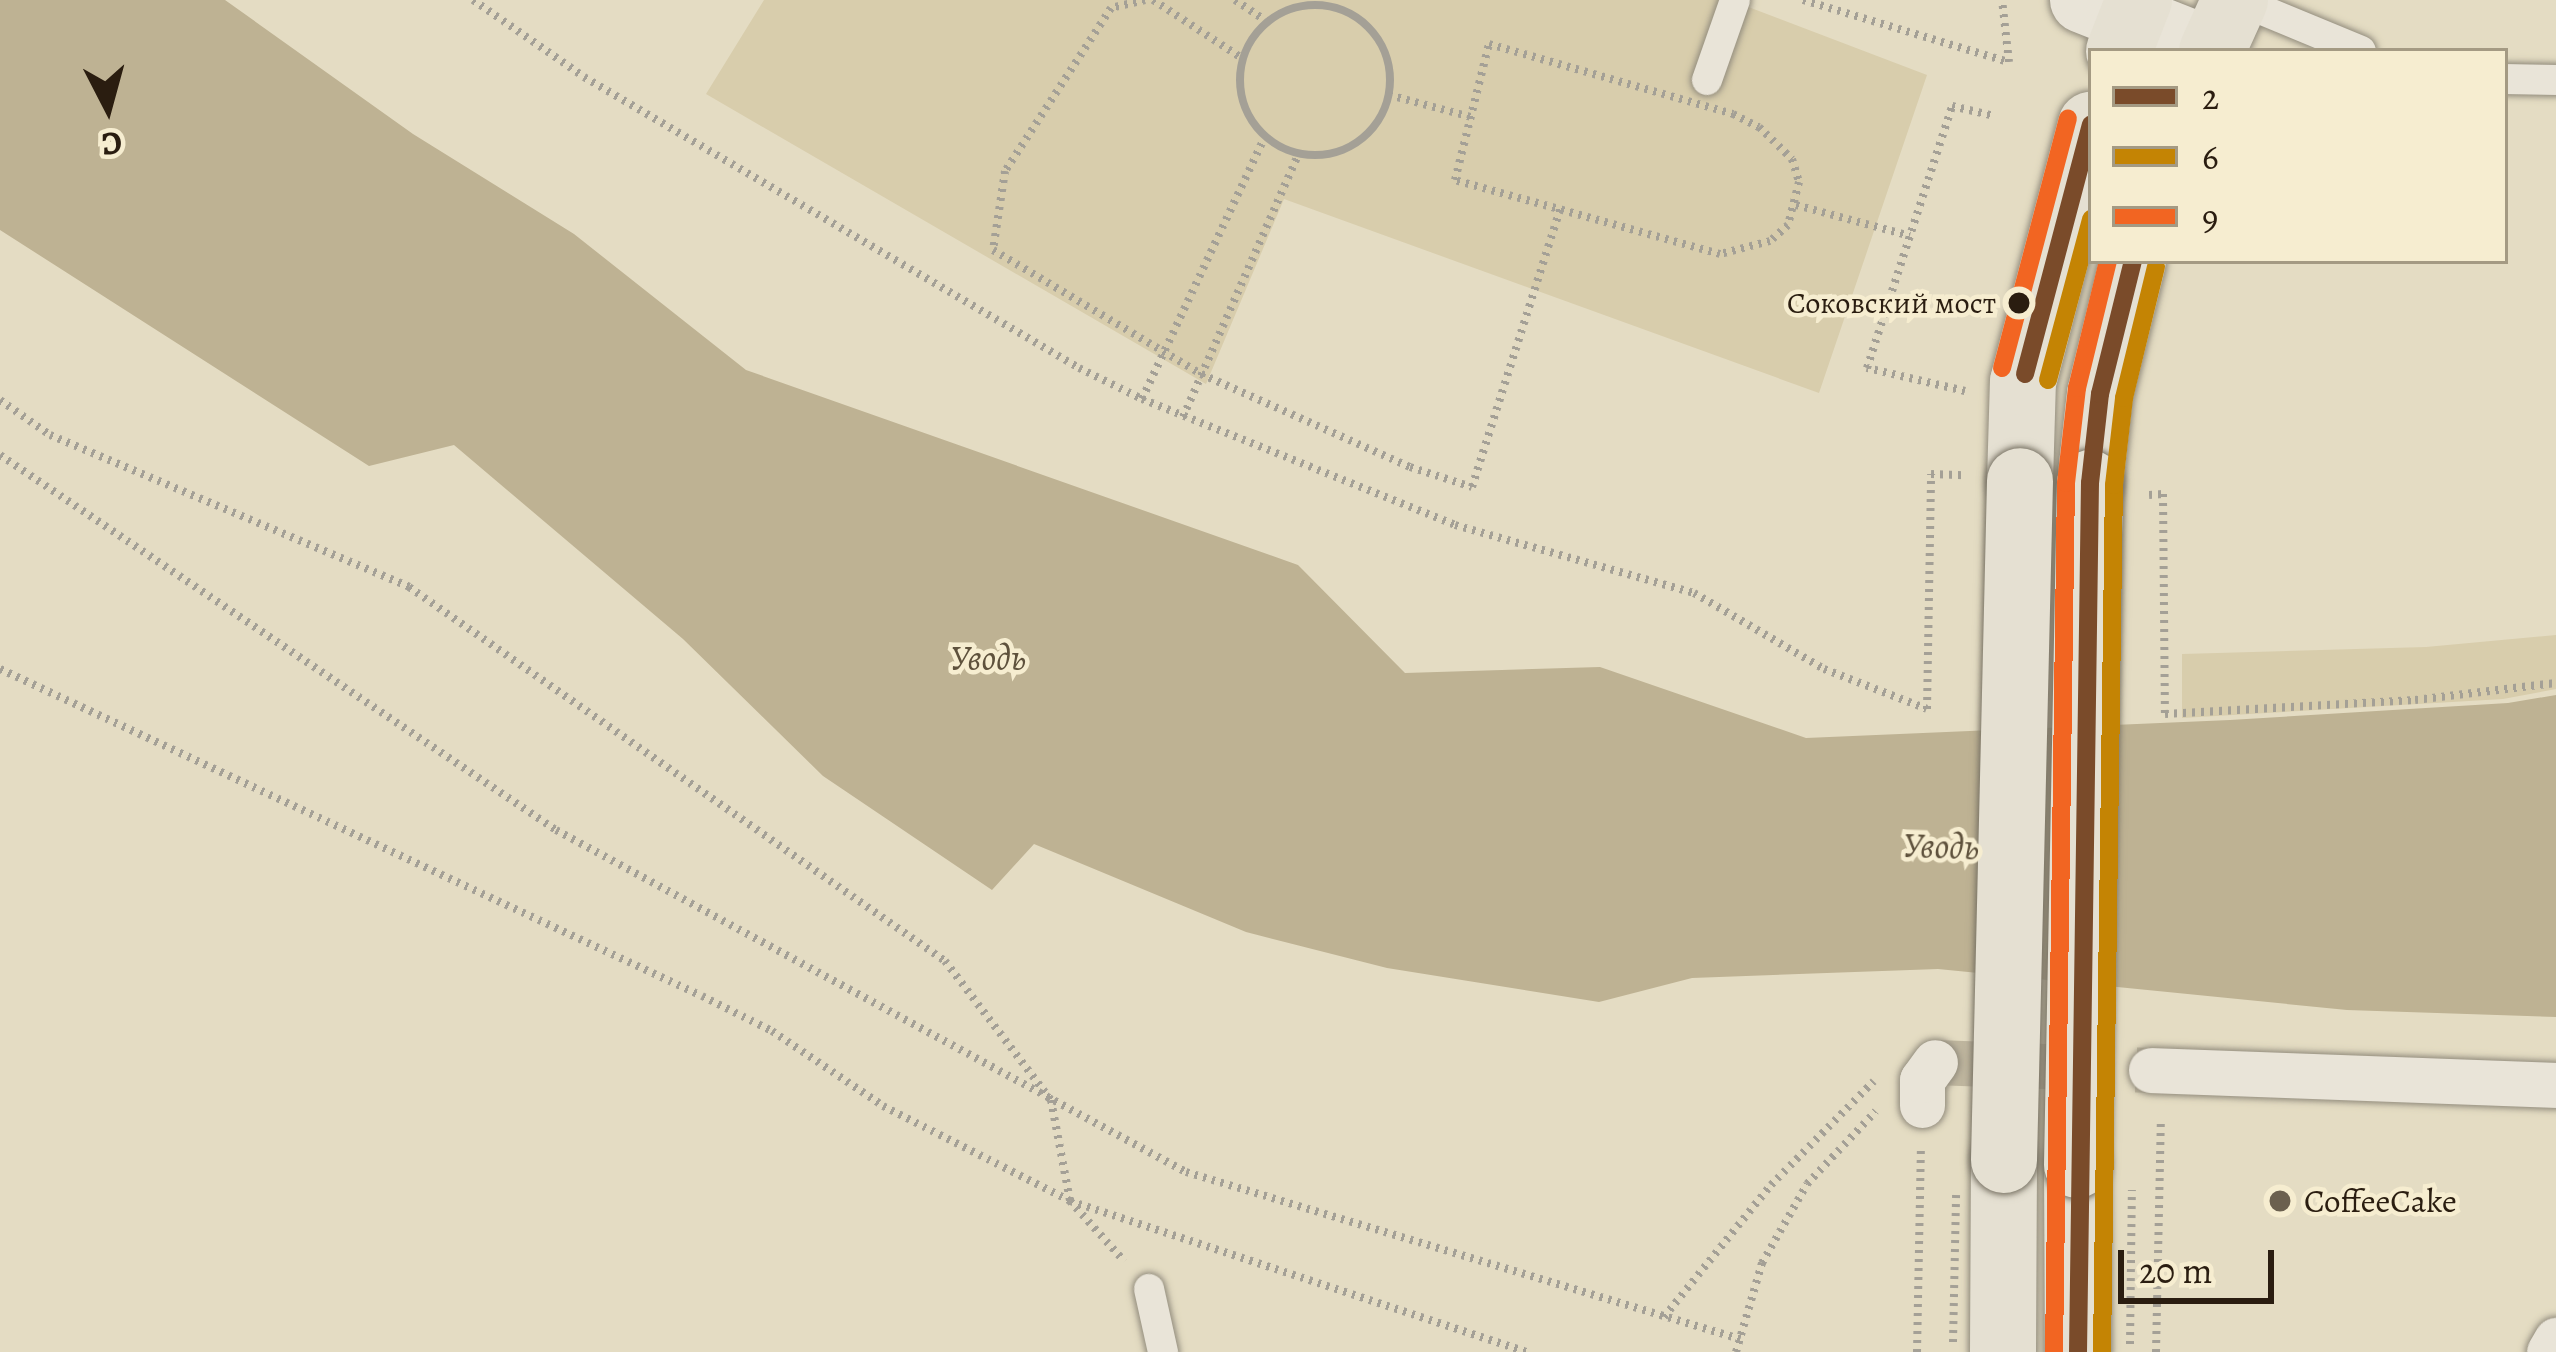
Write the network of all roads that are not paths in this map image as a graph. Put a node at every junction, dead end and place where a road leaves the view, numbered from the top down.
1 (1735, 0) edge
2 (2236, 0) edge
3 (2118, 18) edge
4 (2205, 48) edge
5 (2215, 48) edge
6 (2354, 48) edge
7 (2508, 79) edge
8 (1707, 80) dead end
9 (2556, 80) edge
10 (2088, 136) edge
11 (2132, 264) edge
12 (1935, 1062) road end
13 (2158, 1083) tunnel mouth
14 (2556, 1085) edge
15 (1922, 1105) road end
16 (1150, 1289) road end
17 (2556, 1340) edge
18 (1163, 1352) edge
19 (2002, 1352) edge
20 (2078, 1352) edge
21 (2549, 1352) edge

1 - 8 lane
2 - 5 main road
2 - 6 lane
3 - 4 street
7 - 9 lane
10 - 19 main road, bridge
11 - 20 main road, bridge
12 - 15 street
13 - 14 street
16 - 18 lane
17 - 21 street

